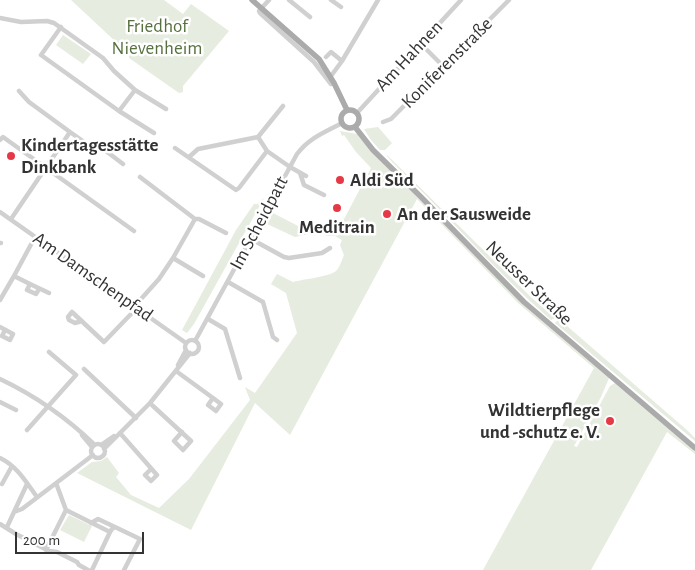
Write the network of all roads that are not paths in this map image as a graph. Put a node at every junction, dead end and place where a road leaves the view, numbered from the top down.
1 (252, 0) edge
2 (269, 0) edge
3 (289, 0) edge
4 (331, 0) edge
5 (378, 0) edge
6 (461, 0) edge
7 (509, 0) edge
8 (341, 7) dead end
9 (262, 8) junction
10 (310, 17) dead end
11 (0, 18) edge
12 (61, 27) junction
13 (420, 43) junction
14 (326, 57) dead end
15 (342, 60) junction
16 (443, 66) junction
17 (331, 76) junction
18 (334, 83) junction
19 (135, 90) junction
20 (19, 91) dead end
21 (283, 106) dead end
22 (166, 109) dead end
23 (347, 110) junction
24 (119, 111) junction
25 (357, 113) junction
26 (383, 122) dead end
27 (342, 123) junction
28 (355, 127) junction
29 (70, 132) junction
30 (154, 134) dead end
31 (258, 137) junction
32 (0, 140) edge
33 (175, 148) dead end
34 (267, 151) junction
35 (189, 157) junction
36 (122, 164) dead end
37 (290, 167) junction
38 (46, 168) junction
39 (300, 172) junction
40 (306, 176) dead end
41 (140, 177) dead end
42 (324, 195) dead end
43 (0, 212) edge
44 (11, 219) junction
45 (194, 219) junction
46 (134, 231) dead end
47 (226, 233) dead end
48 (35, 237) junction
49 (251, 239) junction
50 (330, 248) dead end
51 (173, 258) junction
52 (14, 276) junction
53 (204, 276) dead end
54 (228, 282) junction
55 (49, 293) dead end
56 (0, 300) edge
57 (136, 307) junction
58 (208, 319) junction
59 (82, 321) dead end
60 (277, 340) dead end
61 (195, 341) junction
62 (186, 343) junction
63 (188, 351) junction
64 (49, 352) dead end
65 (84, 368) dead end
66 (176, 370) junction
67 (240, 378) dead end
68 (0, 379) edge
69 (214, 398) dead end
70 (0, 403) edge
71 (150, 403) junction
72 (48, 406) junction
73 (16, 410) dead end
74 (136, 418) junction
75 (27, 430) dead end
76 (182, 432) dead end
77 (120, 433) junction
78 (94, 446) junction
79 (102, 447) junction
80 (695, 448) edge
81 (93, 455) junction
82 (0, 458) edge
83 (12, 466) junction
84 (151, 469) dead end
85 (56, 483) junction
86 (2, 484) dead end
87 (27, 484) junction
88 (37, 497) junction
89 (66, 510) junction
90 (14, 512) junction
91 (91, 523) junction
92 (0, 524) edge
93 (7, 527) junction
94 (115, 527) junction
95 (110, 532) junction
96 (46, 550) junction
97 (90, 570) edge
98 (124, 570) edge

1 - 9 main road
2 - 9 street
3 - 10 street
4 - 8 street
5 - 15 street
6 - 13 street, Am Hahnen
7 - 16 street, Koniferenstraße
9 - 17 main road
9 - 18 street
11 - 12 street
12 - 19 street
12 - 24 street
13 - 16 street
13 - 25 street, Am Hahnen
14 - 15 street
15 - 17 street
16 - 26 street, Koniferenstraße
17 - 18 main road
18 - 23 main road
19 - 22 street
19 - 24 street
20 - 29 street
21 - 31 street
23 - 25 main road
23 - 27 main road
24 - 30 street
25 - 28 main road
27 - 28 main road
27 - 37 street, Im Scheidpatt
28 - 80 main road, Neusser Straße
29 - 36 street
29 - 38 street
31 - 34 street
31 - 35 street
32 - 38 street
33 - 35 street
34 - 35 street
34 - 37 street
37 - 39 street
37 - 49 street, Im Scheidpatt
38 - 44 street
38 - 46 street
39 - 40 street
39 - 42 street
41 - 45 street
43 - 44 street, Am Damschenpfad
44 - 48 street, Am Damschenpfad
45 - 47 street
45 - 51 street
48 - 52 street
48 - 57 street, Am Damschenpfad
49 - 50 street
49 - 54 street, Im Scheidpatt
51 - 53 street
51 - 57 street
52 - 55 street
52 - 56 street
54 - 58 street, Im Scheidpatt
54 - 60 street
57 - 59 street
57 - 62 street, Am Damschenpfad
58 - 61 street, Im Scheidpatt
58 - 67 street
61 - 62 street
61 - 63 street, Im Scheidpatt
62 - 63 street, Im Scheidpatt
63 - 66 street, Im Scheidpatt
64 - 72 street
65 - 74 street
66 - 69 street
66 - 71 street, Im Scheidpatt
68 - 72 street
70 - 73 street
71 - 74 street, Im Scheidpatt
71 - 76 street
72 - 75 street
72 - 78 street
74 - 77 street, Im Scheidpatt
77 - 79 street, Im Scheidpatt
77 - 84 street
78 - 79 street
78 - 81 street
79 - 81 street, Im Scheidpatt
81 - 85 street, Im Scheidpatt
82 - 83 street
83 - 86 street
83 - 87 street
85 - 88 street, Im Scheidpatt
85 - 89 street
87 - 88 street
87 - 90 street
88 - 90 street, Im Scheidpatt
89 - 91 street
89 - 96 street
90 - 93 street
91 - 94 street
91 - 95 street
92 - 93 street
93 - 96 street
94 - 95 street
94 - 98 street
95 - 97 street
96 - 97 street

